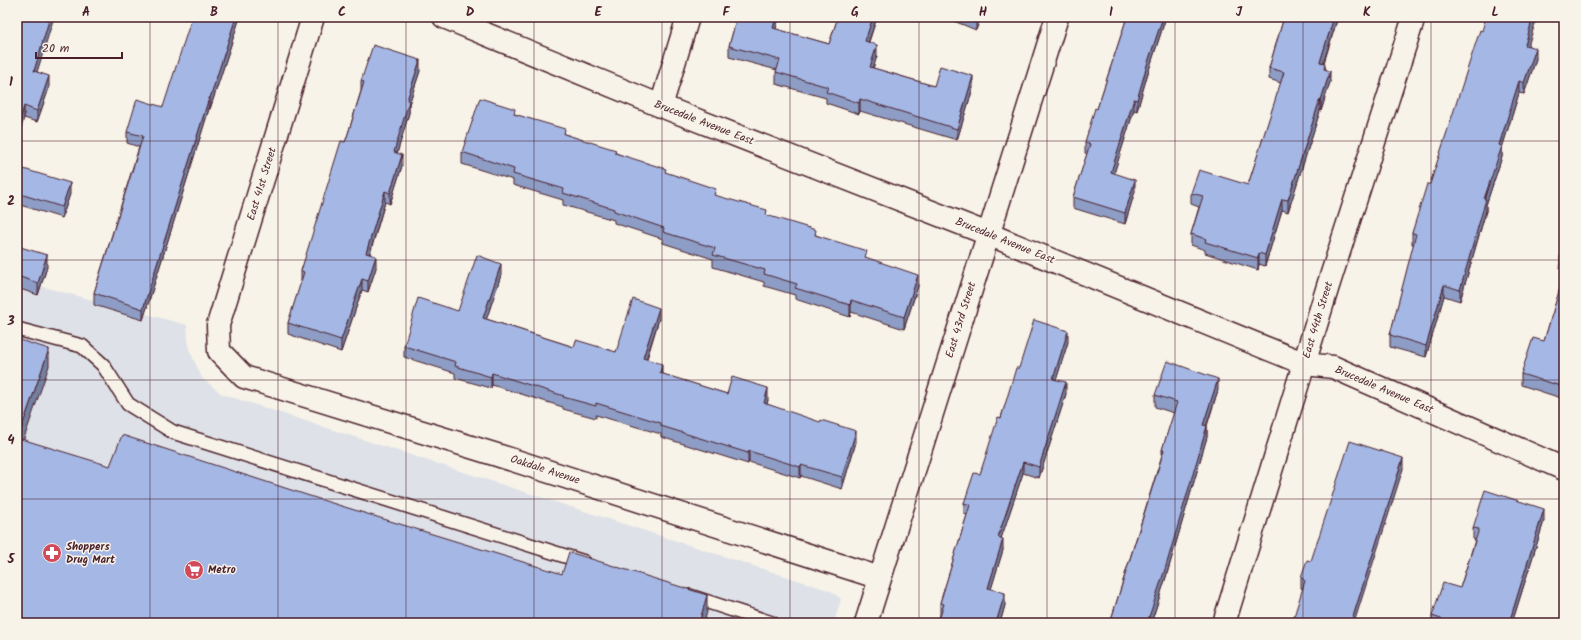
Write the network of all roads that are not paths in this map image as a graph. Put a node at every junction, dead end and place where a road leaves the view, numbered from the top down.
1 (313, 17) edge
2 (444, 17) edge
3 (688, 17) edge
4 (1057, 17) edge
5 (1414, 17) edge
6 (661, 106) junction
7 (988, 234) junction
8 (17, 328) edge
9 (218, 351) joint
10 (1305, 364) junction
11 (1564, 469) edge
12 (593, 564) edge
13 (880, 578) junction
14 (675, 591) edge
15 (772, 623) edge
16 (866, 623) edge
17 (1224, 623) edge

1 - 9 street, East 41st Street
2 - 6 street, Brucedale Avenue East
3 - 6 street
4 - 7 street, East 43rd Street
5 - 10 street, East 44th Street
6 - 7 street, Brucedale Avenue East
7 - 10 street, Brucedale Avenue East
7 - 13 street, East 43rd Street
8 - 12 lane
9 - 13 street, Oakdale Avenue
10 - 11 street, Brucedale Avenue East
10 - 17 street, East 44th Street
13 - 16 street, East 43rd Street
14 - 15 lane

